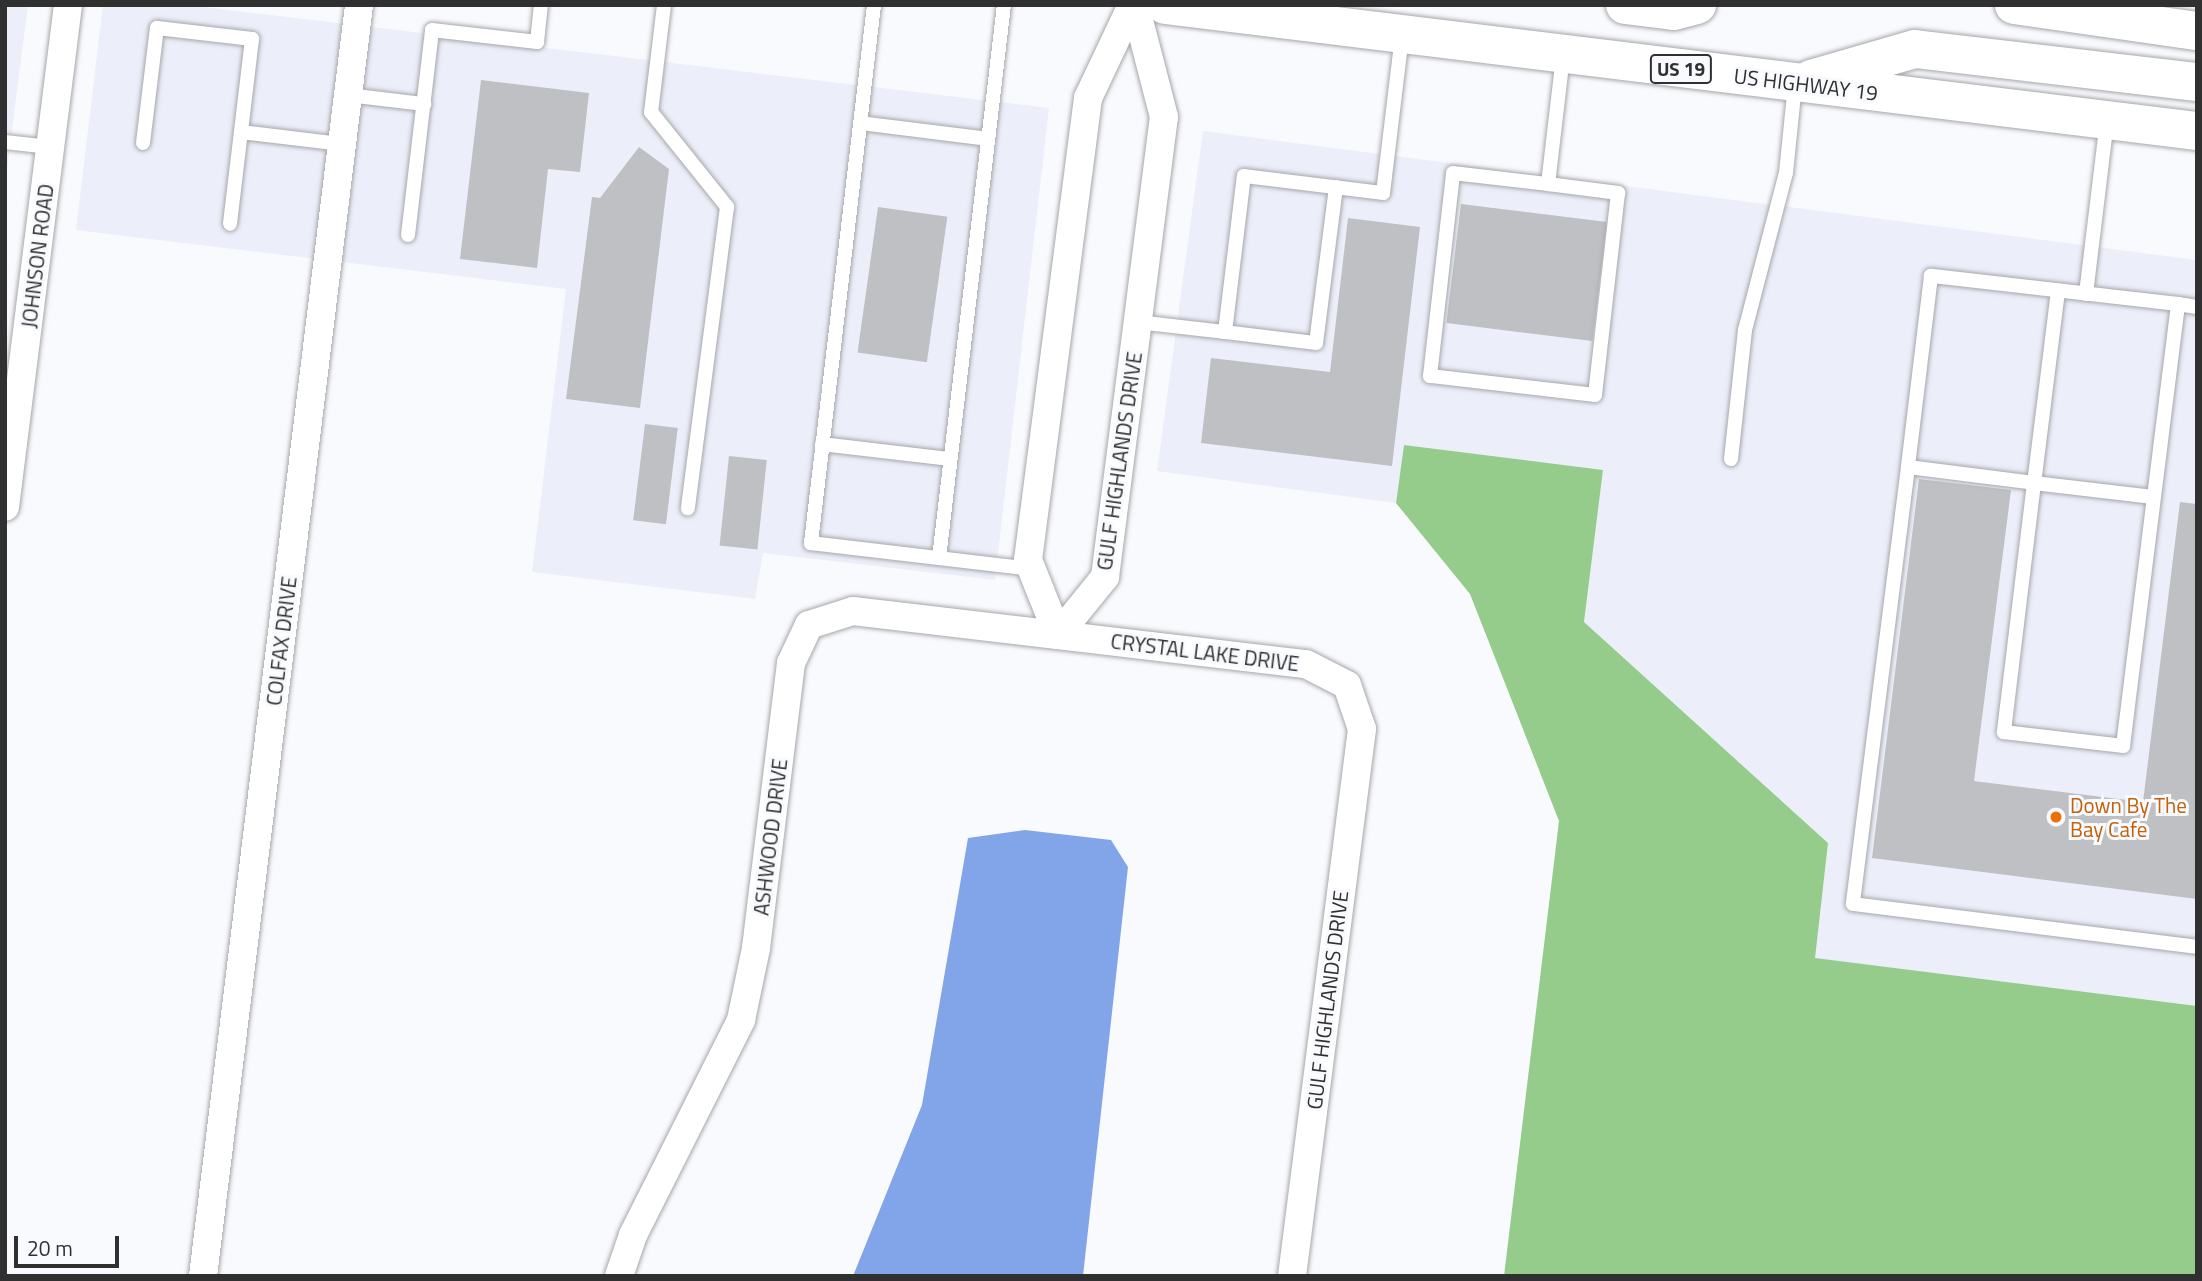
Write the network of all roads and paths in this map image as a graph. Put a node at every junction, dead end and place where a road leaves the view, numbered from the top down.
1 (68, 5) edge
2 (359, 5) edge
3 (541, 5) edge
4 (664, 5) edge
5 (874, 5) edge
6 (1004, 5) edge
7 (1133, 5) edge
8 (1165, 5) edge
9 (1625, 5) edge
10 (1697, 5) edge
11 (2014, 5) edge
12 (2197, 31) edge
13 (1402, 35) junction
14 (1563, 55) junction
15 (2197, 82) edge
16 (1796, 84) junction
17 (348, 95) junction
18 (424, 104) junction
19 (2107, 119) junction
20 (860, 123) junction
21 (2197, 131) edge
22 (241, 132) junction
23 (988, 139) junction
24 (5, 142) edge
25 (143, 143) dead end
26 (342, 144) junction
27 (50, 147) junction
28 (1548, 184) junction
29 (1336, 187) junction
30 (229, 224) dead end
31 (408, 235) dead end
32 (2058, 291) junction
33 (2086, 294) junction
34 (2178, 304) junction
35 (2197, 306) edge
36 (1138, 322) junction
37 (1225, 331) junction
38 (822, 444) junction
39 (8, 456) edge
40 (1731, 458) dead end
41 (950, 459) junction
42 (1908, 467) junction
43 (2034, 483) junction
44 (2153, 497) junction
45 (5, 507) edge
46 (688, 508) dead end
47 (939, 558) junction
48 (1032, 569) junction
49 (1058, 635) junction
50 (1347, 685) joint
51 (2197, 947) edge
52 (203, 1276) edge
53 (619, 1276) edge
54 (1292, 1276) edge

1 - 27 street, JOHNSON ROAD
2 - 17 street, COLFAX DRIVE
3 - 18 lane
4 - 46 lane
5 - 20 lane
6 - 23 lane
7 - 36 street, GULF HIGHLANDS DRIVE
7 - 48 street, GULF HIGHLANDS DRIVE
8 - 13 highway, US HIGHWAY 19 / US 19
9 - 10 highway
11 - 12 highway
13 - 14 highway, US HIGHWAY 19 / US 19
13 - 29 lane
14 - 16 highway, US HIGHWAY 19 / US 19
14 - 28 lane
15 - 16 highway
16 - 19 highway, US HIGHWAY 19 / US 19
16 - 40 lane
17 - 18 lane
17 - 26 street, COLFAX DRIVE
18 - 31 lane
19 - 21 highway, US HIGHWAY 19 / US 19
19 - 33 lane
20 - 23 lane
20 - 38 lane
22 - 25 lane
22 - 26 lane
22 - 30 lane
23 - 41 lane
24 - 27 lane
26 - 52 street, COLFAX DRIVE
27 - 39 street, JOHNSON ROAD
28 - 28 lane
29 - 37 lane
29 - 37 lane
32 - 33 lane
32 - 42 lane
32 - 43 lane
33 - 34 lane
34 - 35 lane
34 - 44 lane
36 - 37 lane
36 - 49 street, GULF HIGHLANDS DRIVE
38 - 41 lane
38 - 47 lane
39 - 45 street, JOHNSON ROAD
41 - 47 lane
42 - 43 lane
42 - 51 lane
43 - 44 lane
43 - 44 lane
47 - 48 lane
48 - 49 street, GULF HIGHLANDS DRIVE
49 - 50 street, CRYSTAL LAKE DRIVE
49 - 53 street, ASHWOOD DRIVE
50 - 54 street, GULF HIGHLANDS DRIVE

